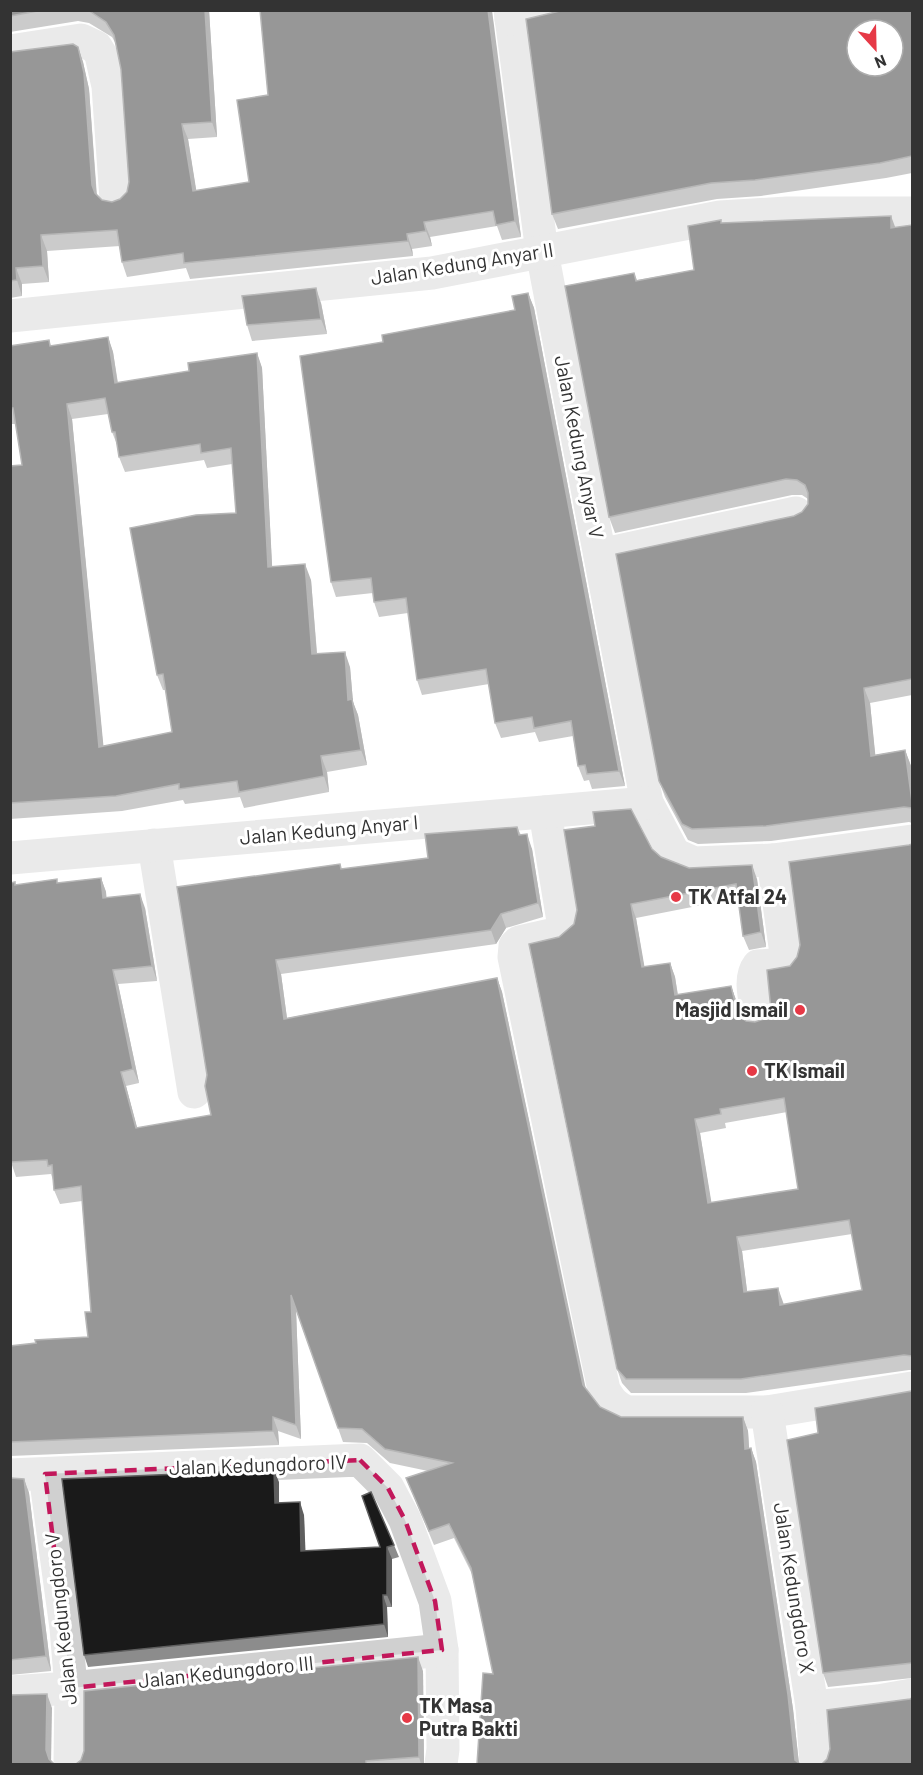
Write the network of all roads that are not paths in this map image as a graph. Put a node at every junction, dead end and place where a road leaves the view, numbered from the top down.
1 (564, 10) edge
2 (511, 15) edge
3 (10, 51) edge
4 (116, 199) edge
5 (912, 213) edge
6 (542, 252) junction
7 (10, 316) edge
8 (796, 513) edge
9 (600, 555) junction
10 (647, 803) junction
11 (545, 812) junction
12 (912, 841) edge
13 (154, 845) junction
14 (10, 858) edge
15 (773, 860) junction
16 (758, 1018) edge
17 (194, 1092) dead end
18 (912, 1388) edge
19 (767, 1412) junction
20 (45, 1474) junction
21 (10, 1475) edge
22 (442, 1650) junction
23 (71, 1688) junction
24 (10, 1692) edge
25 (912, 1695) edge
26 (812, 1707) junction
27 (70, 1764) edge
28 (441, 1764) edge
29 (816, 1764) edge

1 - 2 street
2 - 6 street, Jalan Kedung Anyar V
3 - 4 street
5 - 6 street, Jalan Kedung Anyar II
6 - 7 street, Jalan Kedung Anyar II
6 - 9 street, Jalan Kedung Anyar V
8 - 9 street
9 - 10 street, Jalan Kedung Anyar V
10 - 11 street, Jalan Kedung Anyar I
10 - 15 street, Jalan Kedung Anyar V
11 - 13 street, Jalan Kedung Anyar I
11 - 19 street
12 - 15 street
13 - 14 street, Jalan Kedung Anyar I
13 - 17 street
15 - 16 street
18 - 19 street
19 - 26 street, Jalan Kedungdoro X
20 - 21 street, Jalan Kedungdoro IV
20 - 22 street, Jalan Kedungdoro IV
20 - 23 street, Jalan Kedungdoro V
22 - 23 street, Jalan Kedungdoro III
22 - 28 street, Jalan Kedungdoro IV
23 - 24 street, Jalan Kedungdoro III
23 - 27 street, Jalan Kedungdoro V
25 - 26 street
26 - 29 street, Jalan Kedungdoro X

